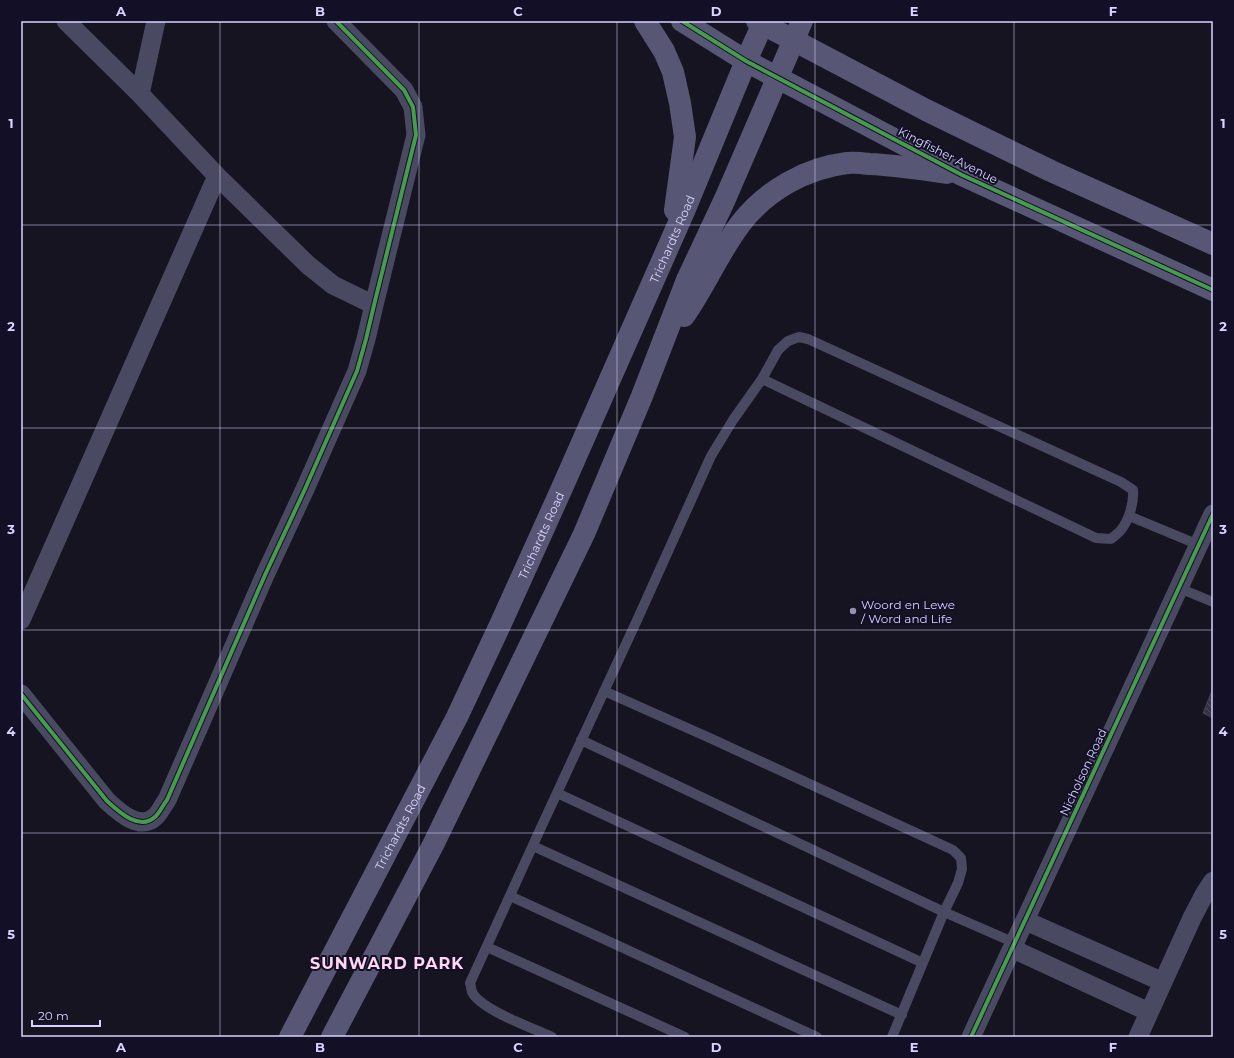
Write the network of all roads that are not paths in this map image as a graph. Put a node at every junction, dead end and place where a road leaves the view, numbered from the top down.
1 (66, 21) edge
2 (156, 21) edge
3 (336, 21) edge
4 (645, 21) edge
5 (682, 21) edge
6 (761, 22) edge
7 (798, 30) edge
8 (746, 61) junction
9 (778, 78) junction
10 (140, 94) junction
11 (962, 175) junction
12 (217, 176) junction
13 (670, 243) junction
14 (1213, 244) edge
15 (1213, 290) edge
16 (374, 304) junction
17 (663, 343) junction
18 (762, 379) junction
19 (1213, 514) edge
20 (1128, 516) junction
21 (1199, 545) junction
22 (1179, 588) junction
23 (1213, 602) edge
24 (21, 620) edge
25 (604, 692) junction
26 (21, 694) edge
27 (581, 740) junction
28 (557, 793) junction
29 (533, 846) junction
30 (1213, 881) edge
31 (510, 896) junction
32 (944, 912) junction
33 (1026, 921) junction
34 (1014, 946) junction
35 (487, 947) junction
36 (924, 963) junction
37 (1163, 982) junction
38 (1149, 1012) junction
39 (902, 1015) junction
40 (290, 1037) edge
41 (332, 1037) edge
42 (552, 1037) edge
43 (685, 1037) edge
44 (817, 1037) edge
45 (892, 1037) edge
46 (971, 1037) edge
47 (1138, 1037) edge

1 - 10 street
2 - 10 street
3 - 16 street
4 - 13 main road
5 - 8 main road, Kingfisher Avenue
6 - 7 main road
6 - 8 main road, Trichardts Road
7 - 9 main road
7 - 14 main road
8 - 9 main road, Kingfisher Avenue
8 - 13 main road, Trichardts Road
9 - 11 main road, Kingfisher Avenue
9 - 17 main road
10 - 12 street
11 - 15 main road, Kingfisher Avenue
11 - 17 main road
12 - 16 street
12 - 24 street
13 - 40 main road, Trichardts Road
16 - 26 street
17 - 41 main road
18 - 20 lane
18 - 20 lane
18 - 25 lane
19 - 21 street, Nicholson Road
20 - 21 lane
21 - 22 street, Nicholson Road
22 - 23 lane
22 - 33 street, Nicholson Road
25 - 27 lane
25 - 32 lane
27 - 28 lane
27 - 32 lane
28 - 29 lane
28 - 36 lane
29 - 31 lane
29 - 39 lane
30 - 37 street
31 - 35 lane
31 - 44 lane
32 - 34 lane
32 - 36 lane
33 - 34 street, Nicholson Road
33 - 37 street
34 - 38 street
34 - 46 street, Nicholson Road
35 - 42 lane
35 - 43 lane
36 - 39 lane
37 - 38 street
38 - 47 street
39 - 45 lane

